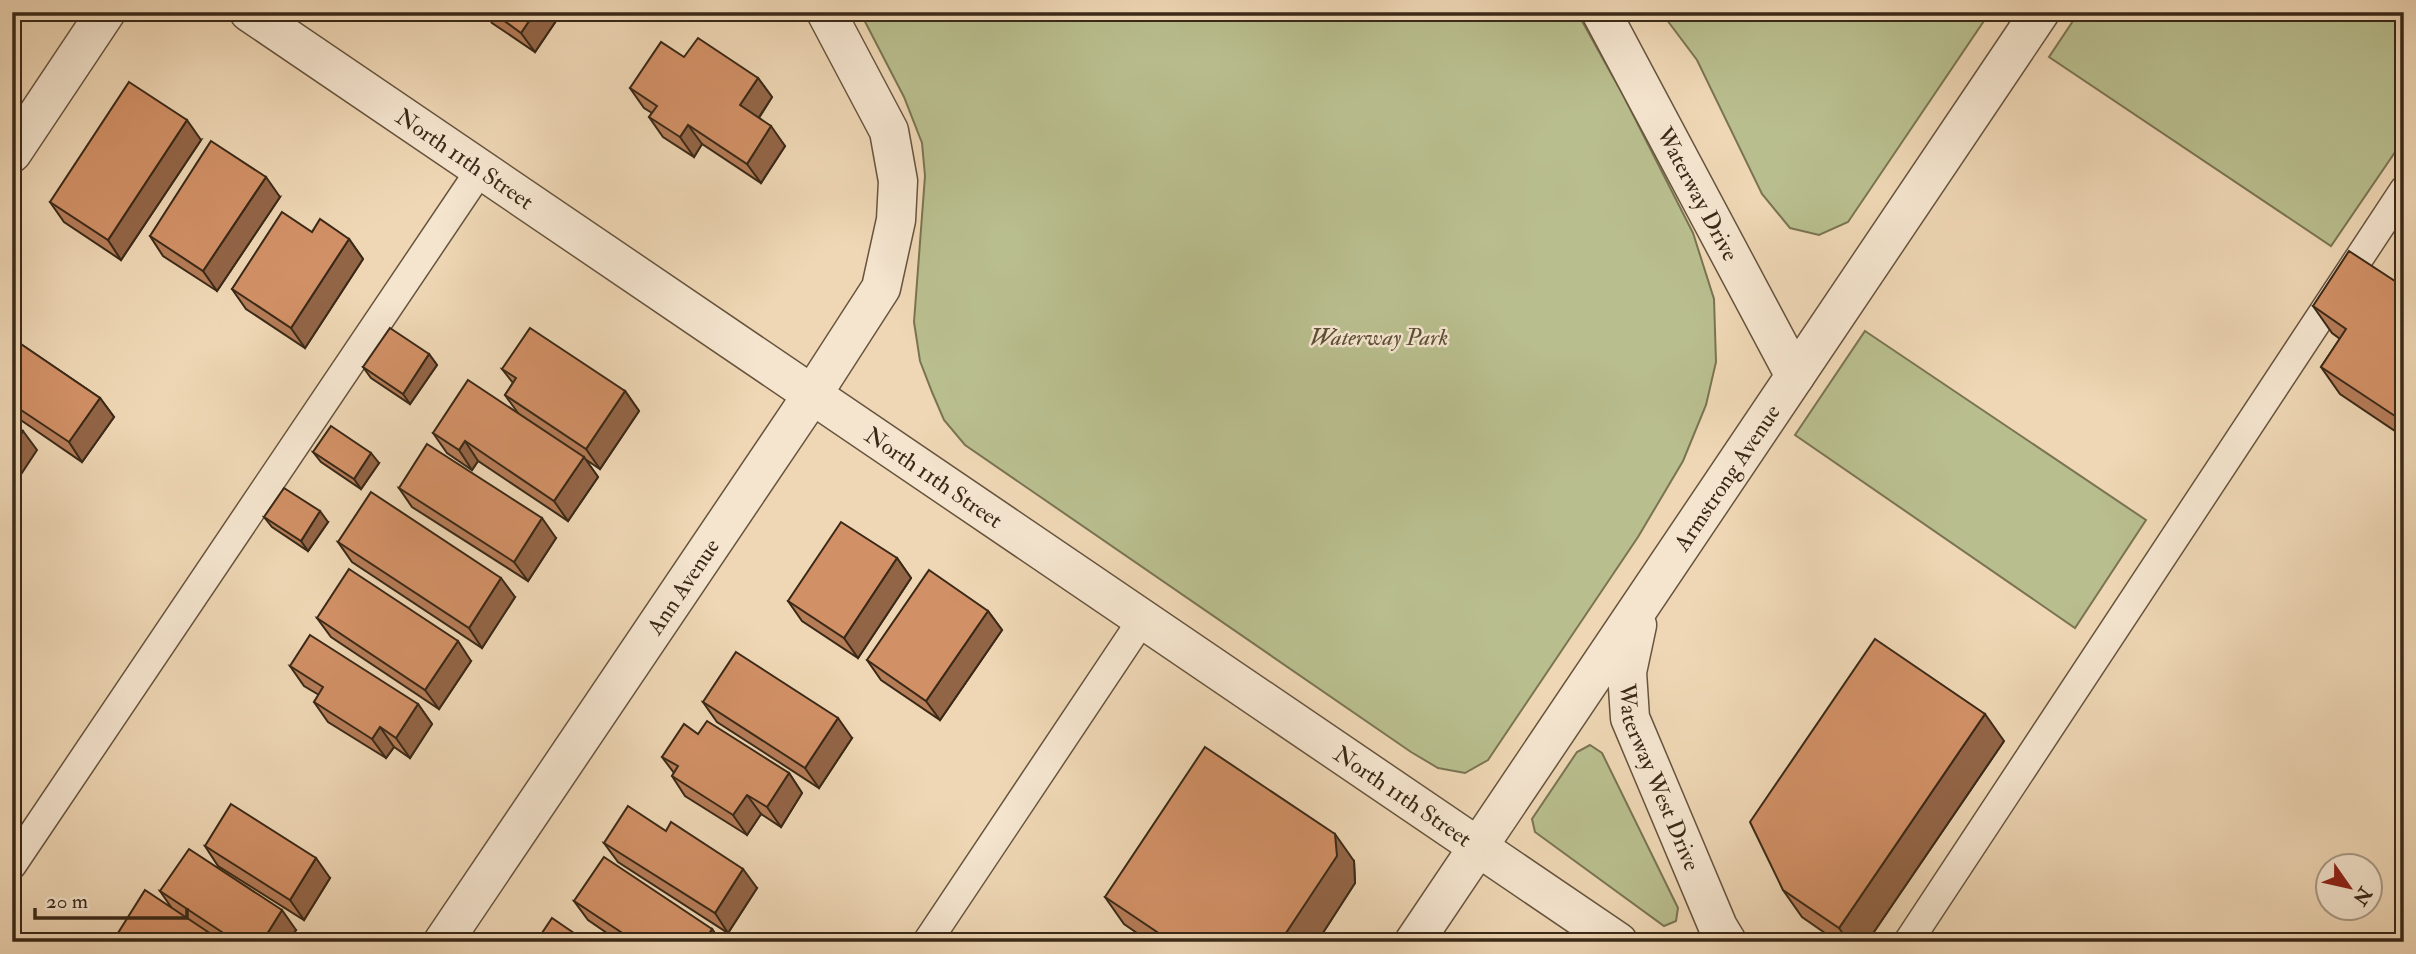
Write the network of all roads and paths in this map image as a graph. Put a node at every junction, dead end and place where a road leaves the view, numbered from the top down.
1 (107, 12) edge
2 (249, 12) edge
3 (825, 12) edge
4 (1601, 12) edge
5 (2040, 12) edge
6 (12, 153) edge
7 (481, 169) junction
8 (2404, 190) edge
9 (1795, 376) junction
10 (812, 395) junction
11 (1641, 606) junction
12 (1142, 620) junction
13 (1478, 848) junction
14 (12, 865) edge
15 (443, 942) edge
16 (927, 942) edge
17 (1414, 942) edge
18 (1618, 942) edge
19 (1727, 942) edge
20 (1908, 942) edge

1 - 6 street
2 - 7 street, North 11th Street
3 - 10 street, Ann Avenue
4 - 9 street, Waterway Drive
5 - 9 street, Armstrong Avenue
7 - 10 street, North 11th Street
7 - 14 lane
8 - 20 lane
9 - 11 street, Armstrong Avenue
10 - 12 street, North 11th Street
10 - 15 street, Ann Avenue
11 - 13 street, Armstrong Avenue
11 - 19 street, Waterway West Drive
12 - 13 street, North 11th Street
12 - 16 lane
13 - 17 street, Armstrong Avenue
13 - 18 street, North 11th Street

